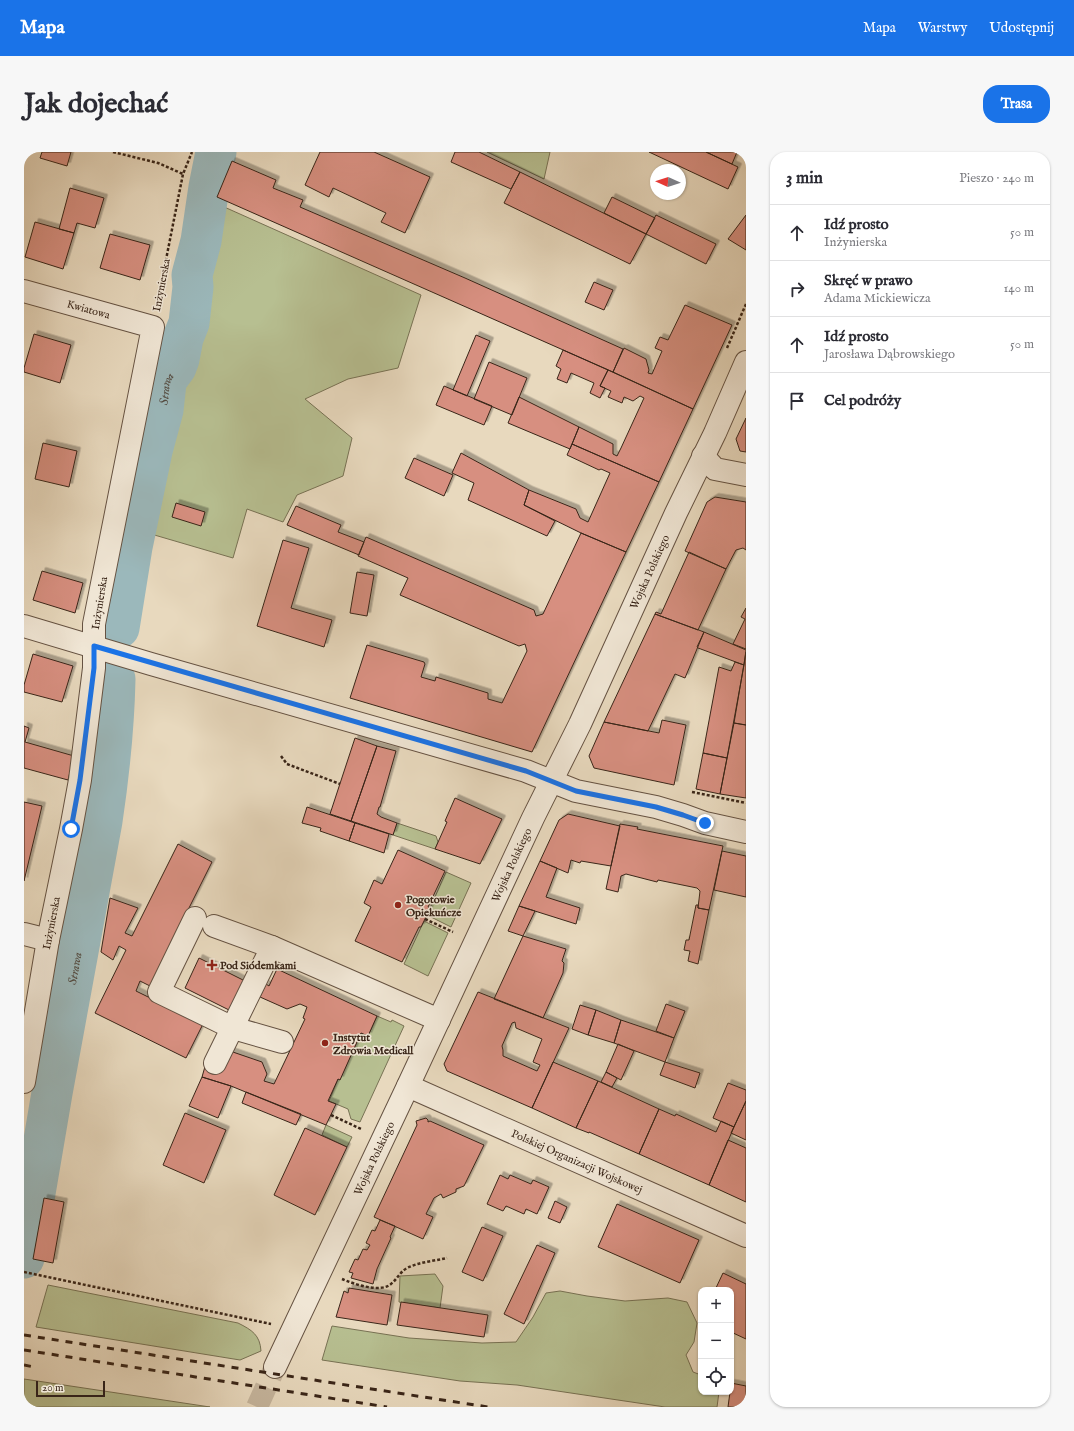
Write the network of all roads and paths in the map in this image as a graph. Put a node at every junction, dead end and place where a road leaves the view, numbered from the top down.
1 (113, 152) edge
2 (192, 152) edge
3 (183, 174) junction
4 (24, 291) edge
5 (153, 327) junction
6 (746, 362) edge
7 (703, 456) junction
8 (746, 475) edge
9 (24, 626) edge
10 (108, 651) junction
11 (281, 756) dead end
12 (552, 781) junction
13 (340, 784) dead end
14 (746, 832) edge
15 (425, 919) dead end
16 (453, 932) dead end
17 (24, 934) edge
18 (48, 940) junction
19 (272, 947) junction
20 (439, 1020) junction
21 (233, 1028) junction
22 (282, 1042) dead end
23 (215, 1063) dead end
24 (24, 1082) edge
25 (408, 1086) junction
26 (331, 1115) dead end
27 (361, 1129) dead end
28 (746, 1236) edge
29 (447, 1258) dead end
30 (24, 1272) edge
31 (342, 1279) dead end
32 (273, 1324) dead end
33 (275, 1367) tunnel mouth

1 - 3 path
2 - 3 path, Inżynierska
3 - 5 path, Inżynierska
4 - 5 street, Kwiatowa
5 - 10 street, Inżynierska
6 - 7 street, Wojska Polskiego
7 - 8 street
7 - 12 street, Wojska Polskiego
9 - 10 street
10 - 12 street
10 - 18 street, Inżynierska
11 - 13 path
12 - 14 street
12 - 20 street, Wojska Polskiego
15 - 16 path
17 - 18 street
18 - 24 street, Inżynierska
19 - 20 street
19 - 21 street
19 - 21 street
20 - 25 street, Wojska Polskiego
21 - 22 street
21 - 23 street
25 - 28 street, Polskiej Organizacji Wojskowej
25 - 33 street, Wojska Polskiego
26 - 27 path
29 - 31 path
30 - 32 path

